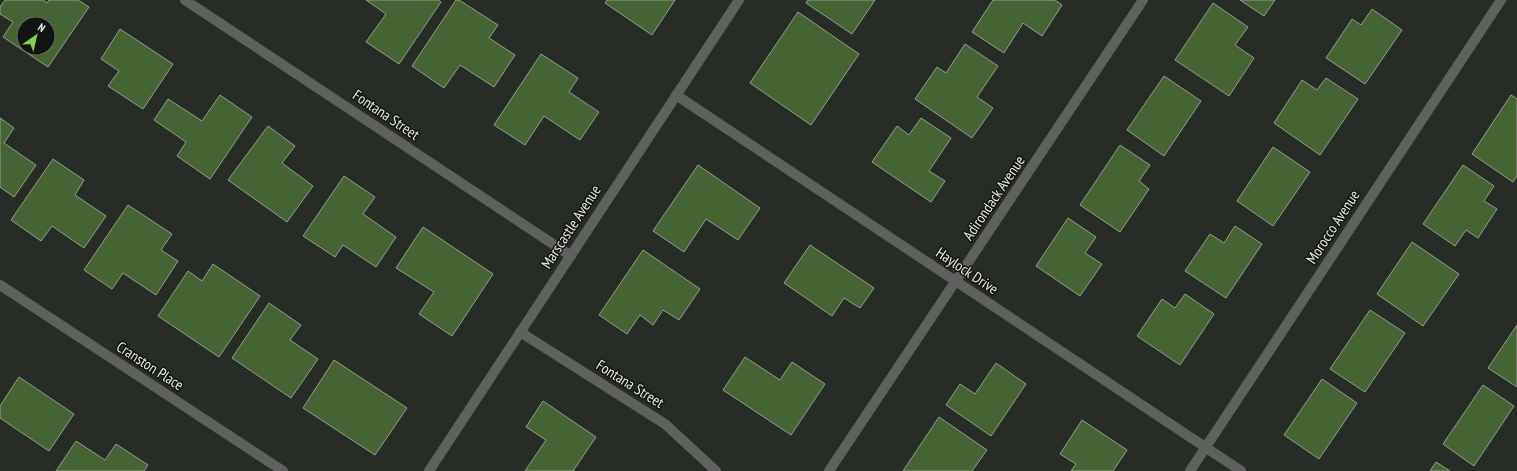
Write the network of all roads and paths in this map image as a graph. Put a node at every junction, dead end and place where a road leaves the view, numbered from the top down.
1 (185, 0) edge
2 (739, 0) edge
3 (1143, 0) edge
4 (1501, 0) edge
5 (676, 95) junction
6 (571, 256) junction
7 (957, 282) junction
8 (0, 285) edge
9 (520, 332) junction
10 (1205, 447) junction
11 (283, 471) edge
12 (429, 471) edge
13 (716, 471) edge
14 (829, 471) edge
15 (1190, 471) edge
16 (1241, 471) edge

1 - 6 street, Fontana Street
2 - 5 street, Marscastle Avenue
3 - 7 street, Adirondack Avenue
4 - 10 street, Morocco Avenue
5 - 6 street, Marscastle Avenue
5 - 7 street, Haylock Drive
6 - 9 street, Marscastle Avenue
7 - 10 street, Haylock Drive
7 - 14 street, Adirondack Avenue
8 - 11 street, Cranston Place
9 - 12 street, Marscastle Avenue
9 - 13 street, Fontana Street
10 - 15 street, Morocco Avenue
10 - 16 street, Haylock Drive

